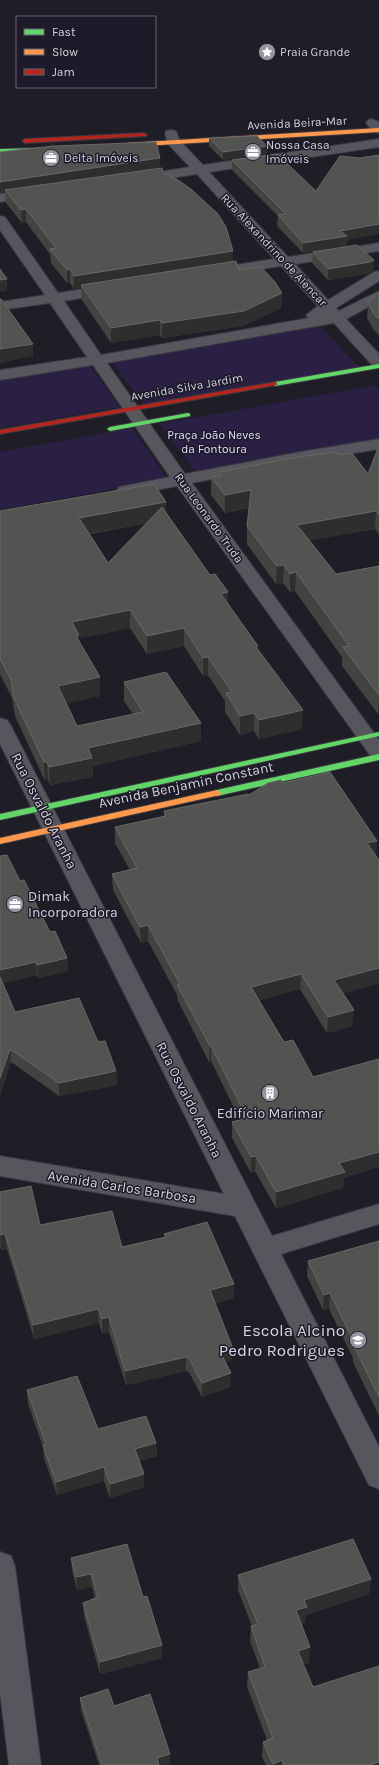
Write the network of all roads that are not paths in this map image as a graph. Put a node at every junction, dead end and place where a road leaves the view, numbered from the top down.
1 (377, 126) edge
2 (172, 138) junction
3 (0, 143) edge
4 (379, 143) edge
5 (0, 151) edge
6 (200, 170) junction
7 (123, 181) edge
8 (46, 192) edge
9 (0, 198) edge
10 (0, 220) edge
11 (379, 247) edge
12 (285, 262) junction
13 (379, 275) edge
14 (192, 276) edge
15 (123, 287) edge
16 (379, 295) edge
17 (54, 298) junction
18 (0, 306) edge
19 (327, 307) junction
20 (337, 318) junction
21 (294, 326) junction
22 (97, 360) junction
23 (379, 365) edge
24 (0, 375) edge
25 (196, 414) dead end
26 (137, 416) junction
27 (98, 431) dead end
28 (0, 432) edge
29 (379, 444) edge
30 (181, 480) junction
31 (113, 494) edge
32 (0, 724) edge
33 (373, 735) edge
34 (379, 754) edge
35 (379, 758) edge
36 (0, 817) edge
37 (47, 818) junction
38 (0, 841) edge
39 (0, 1166) edge
40 (243, 1207) junction
41 (379, 1214) edge
42 (264, 1248) junction
43 (379, 1476) edge
44 (0, 1566) edge
45 (25, 1765) edge

1 - 2 street, Avenida Beira-Mar
2 - 3 street, Avenida Beira-Mar
2 - 5 street, Avenida Beira-Mar
2 - 6 street, Rua Alexandrino de Alencar
4 - 6 street
6 - 7 street
6 - 12 street, Rua Alexandrino de Alencar
8 - 9 street
10 - 17 street, Rua Leonardo Truda
11 - 12 street
12 - 14 street
12 - 19 street, Rua Alexandrino de Alencar
13 - 19 street
15 - 17 street
16 - 20 street
17 - 18 street
17 - 22 street, Rua Leonardo Truda
19 - 20 street, Rua Alexandrino de Alencar
19 - 21 street
20 - 21 street
20 - 23 street, Rua Alexandrino de Alencar
21 - 22 street
22 - 24 street
22 - 26 street, Rua Leonardo Truda
23 - 26 street, Avenida Silva Jardim
25 - 26 street, Avenida Silva Jardim
26 - 27 street, Avenida Silva Jardim
26 - 28 street, Avenida Silva Jardim
26 - 30 street, Rua Leonardo Truda
29 - 30 street
30 - 31 street
30 - 33 street, Rua Leonardo Truda
32 - 37 street, Rua Osvaldo Aranha
33 - 34 street, Rua Leonardo Truda
33 - 37 street, Avenida Benjamin Constant
35 - 37 street, Avenida Benjamin Constant
36 - 37 street, Avenida Benjamin Constant
37 - 38 street, Avenida Benjamin Constant
37 - 40 street, Rua Osvaldo Aranha
39 - 40 street, Avenida Carlos Barbosa
40 - 42 street, Rua Osvaldo Aranha
41 - 42 street
42 - 43 street, Rua Osvaldo Aranha
44 - 45 street

